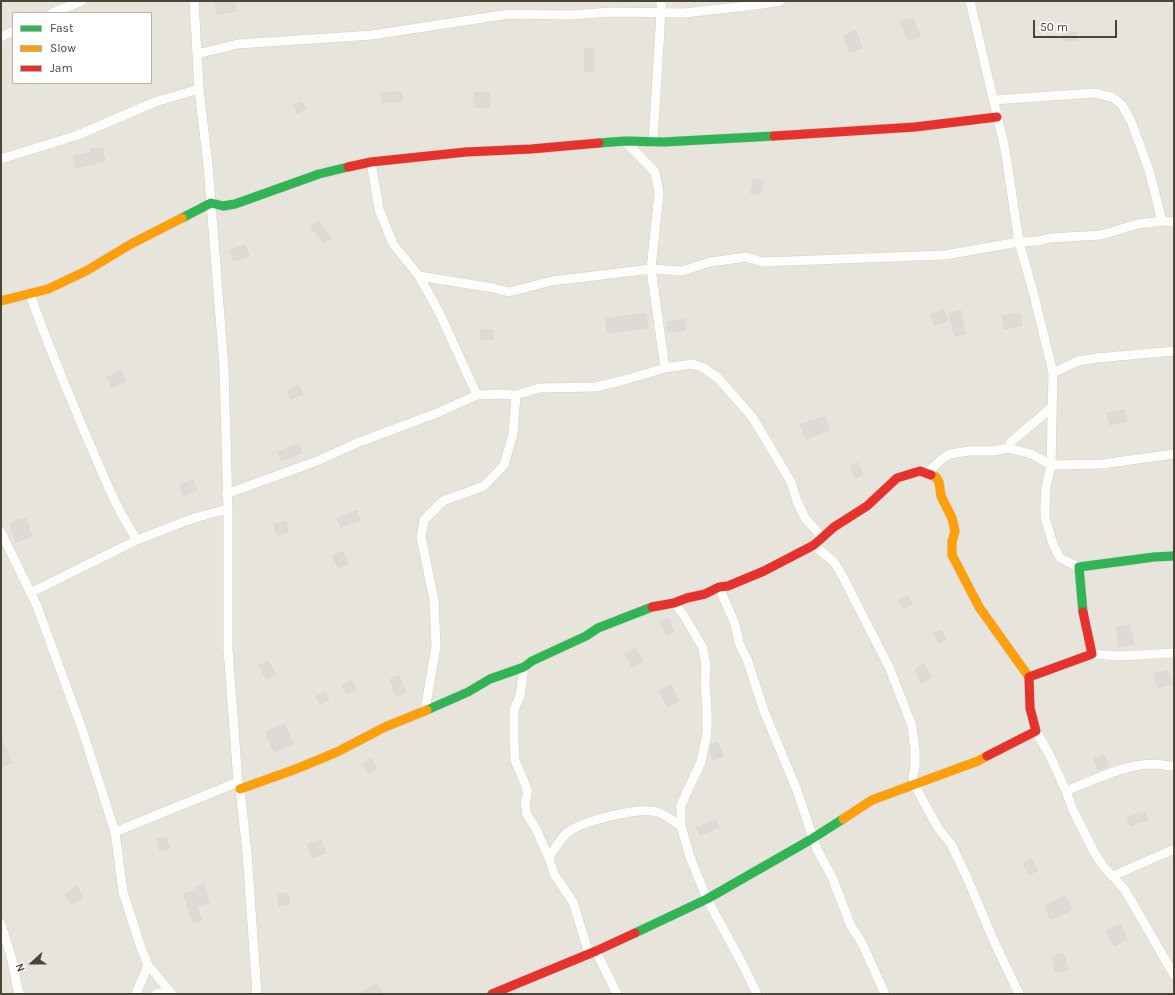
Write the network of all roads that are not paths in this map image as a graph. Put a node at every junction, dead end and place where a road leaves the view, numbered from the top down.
1 (82, 1) edge
2 (194, 1) edge
3 (661, 1) edge
4 (780, 1) edge
5 (970, 1) edge
6 (54, 12) edge
7 (661, 12) junction
8 (12, 32) edge
9 (1, 38) edge
10 (197, 54) junction
11 (199, 89) junction
12 (993, 100) junction
13 (997, 117) junction
14 (625, 141) junction
15 (653, 142) junction
16 (1, 159) edge
17 (371, 162) junction
18 (211, 203) junction
19 (1162, 221) junction
20 (1174, 222) edge
21 (1019, 242) junction
22 (651, 269) junction
23 (419, 276) junction
24 (30, 294) junction
25 (1, 301) edge
26 (1174, 351) edge
27 (665, 368) junction
28 (1053, 373) junction
29 (477, 395) junction
30 (516, 395) junction
31 (1052, 407) junction
32 (1008, 448) junction
33 (1174, 454) edge
34 (1051, 465) junction
35 (927, 473) junction
36 (226, 494) junction
37 (228, 509) junction
38 (1, 532) edge
39 (822, 537) junction
40 (137, 540) junction
41 (814, 545) junction
42 (1174, 556) edge
43 (1079, 566) junction
44 (720, 587) junction
45 (32, 592) junction
46 (674, 603) junction
47 (1174, 653) edge
48 (1092, 654) junction
49 (524, 667) junction
50 (1028, 677) junction
51 (425, 711) junction
52 (1036, 731) junction
53 (1174, 766) edge
54 (914, 784) junction
55 (239, 785) junction
56 (1066, 791) junction
57 (681, 826) junction
58 (115, 832) junction
59 (814, 838) junction
60 (1174, 849) edge
61 (549, 858) junction
62 (1113, 876) junction
63 (707, 899) junction
64 (1, 924) edge
65 (593, 953) junction
66 (148, 965) junction
67 (1174, 975) edge
68 (171, 992) edge
69 (20, 994) edge
70 (136, 994) edge
71 (156, 994) edge
72 (257, 994) edge
73 (492, 994) edge
74 (617, 994) edge
75 (757, 994) edge
76 (885, 994) edge
77 (1019, 994) edge

1 - 6 street
2 - 10 street
3 - 7 street
4 - 7 street
5 - 12 street
7 - 10 street
7 - 15 street
8 - 9 street
10 - 11 street
11 - 16 street
11 - 18 street
12 - 13 street
12 - 19 street
13 - 15 street
13 - 21 street
14 - 15 street
14 - 17 street
14 - 22 street
17 - 18 street
17 - 23 street
18 - 24 street
18 - 36 street
19 - 20 street
19 - 21 street
21 - 22 street
21 - 28 street
22 - 23 street
22 - 27 street
23 - 29 street
24 - 25 street
24 - 40 street
26 - 28 street
27 - 30 street
27 - 39 street
28 - 31 street
29 - 30 street
29 - 36 street
30 - 51 street
31 - 32 street
31 - 34 street
32 - 34 street
32 - 35 street
33 - 34 street
34 - 43 street
35 - 39 street
35 - 50 street
36 - 37 street
37 - 40 street
37 - 55 street
38 - 45 street
39 - 41 street
40 - 45 street
41 - 44 street
41 - 54 street
42 - 43 street
43 - 48 street
44 - 46 street
44 - 59 street
45 - 58 street
46 - 49 street
46 - 57 street
47 - 48 street
48 - 50 street
49 - 51 street
49 - 61 street
50 - 52 street
51 - 55 street
52 - 54 street
52 - 56 street
53 - 56 street
54 - 59 street
54 - 77 street
55 - 58 street
55 - 72 street
56 - 62 street
57 - 61 street
57 - 63 street
58 - 66 street
59 - 63 street
59 - 76 street
60 - 62 street
61 - 65 street
62 - 67 street
63 - 65 street
63 - 75 street
64 - 69 street
65 - 73 street
65 - 74 street
66 - 68 street
66 - 70 street
68 - 71 street

